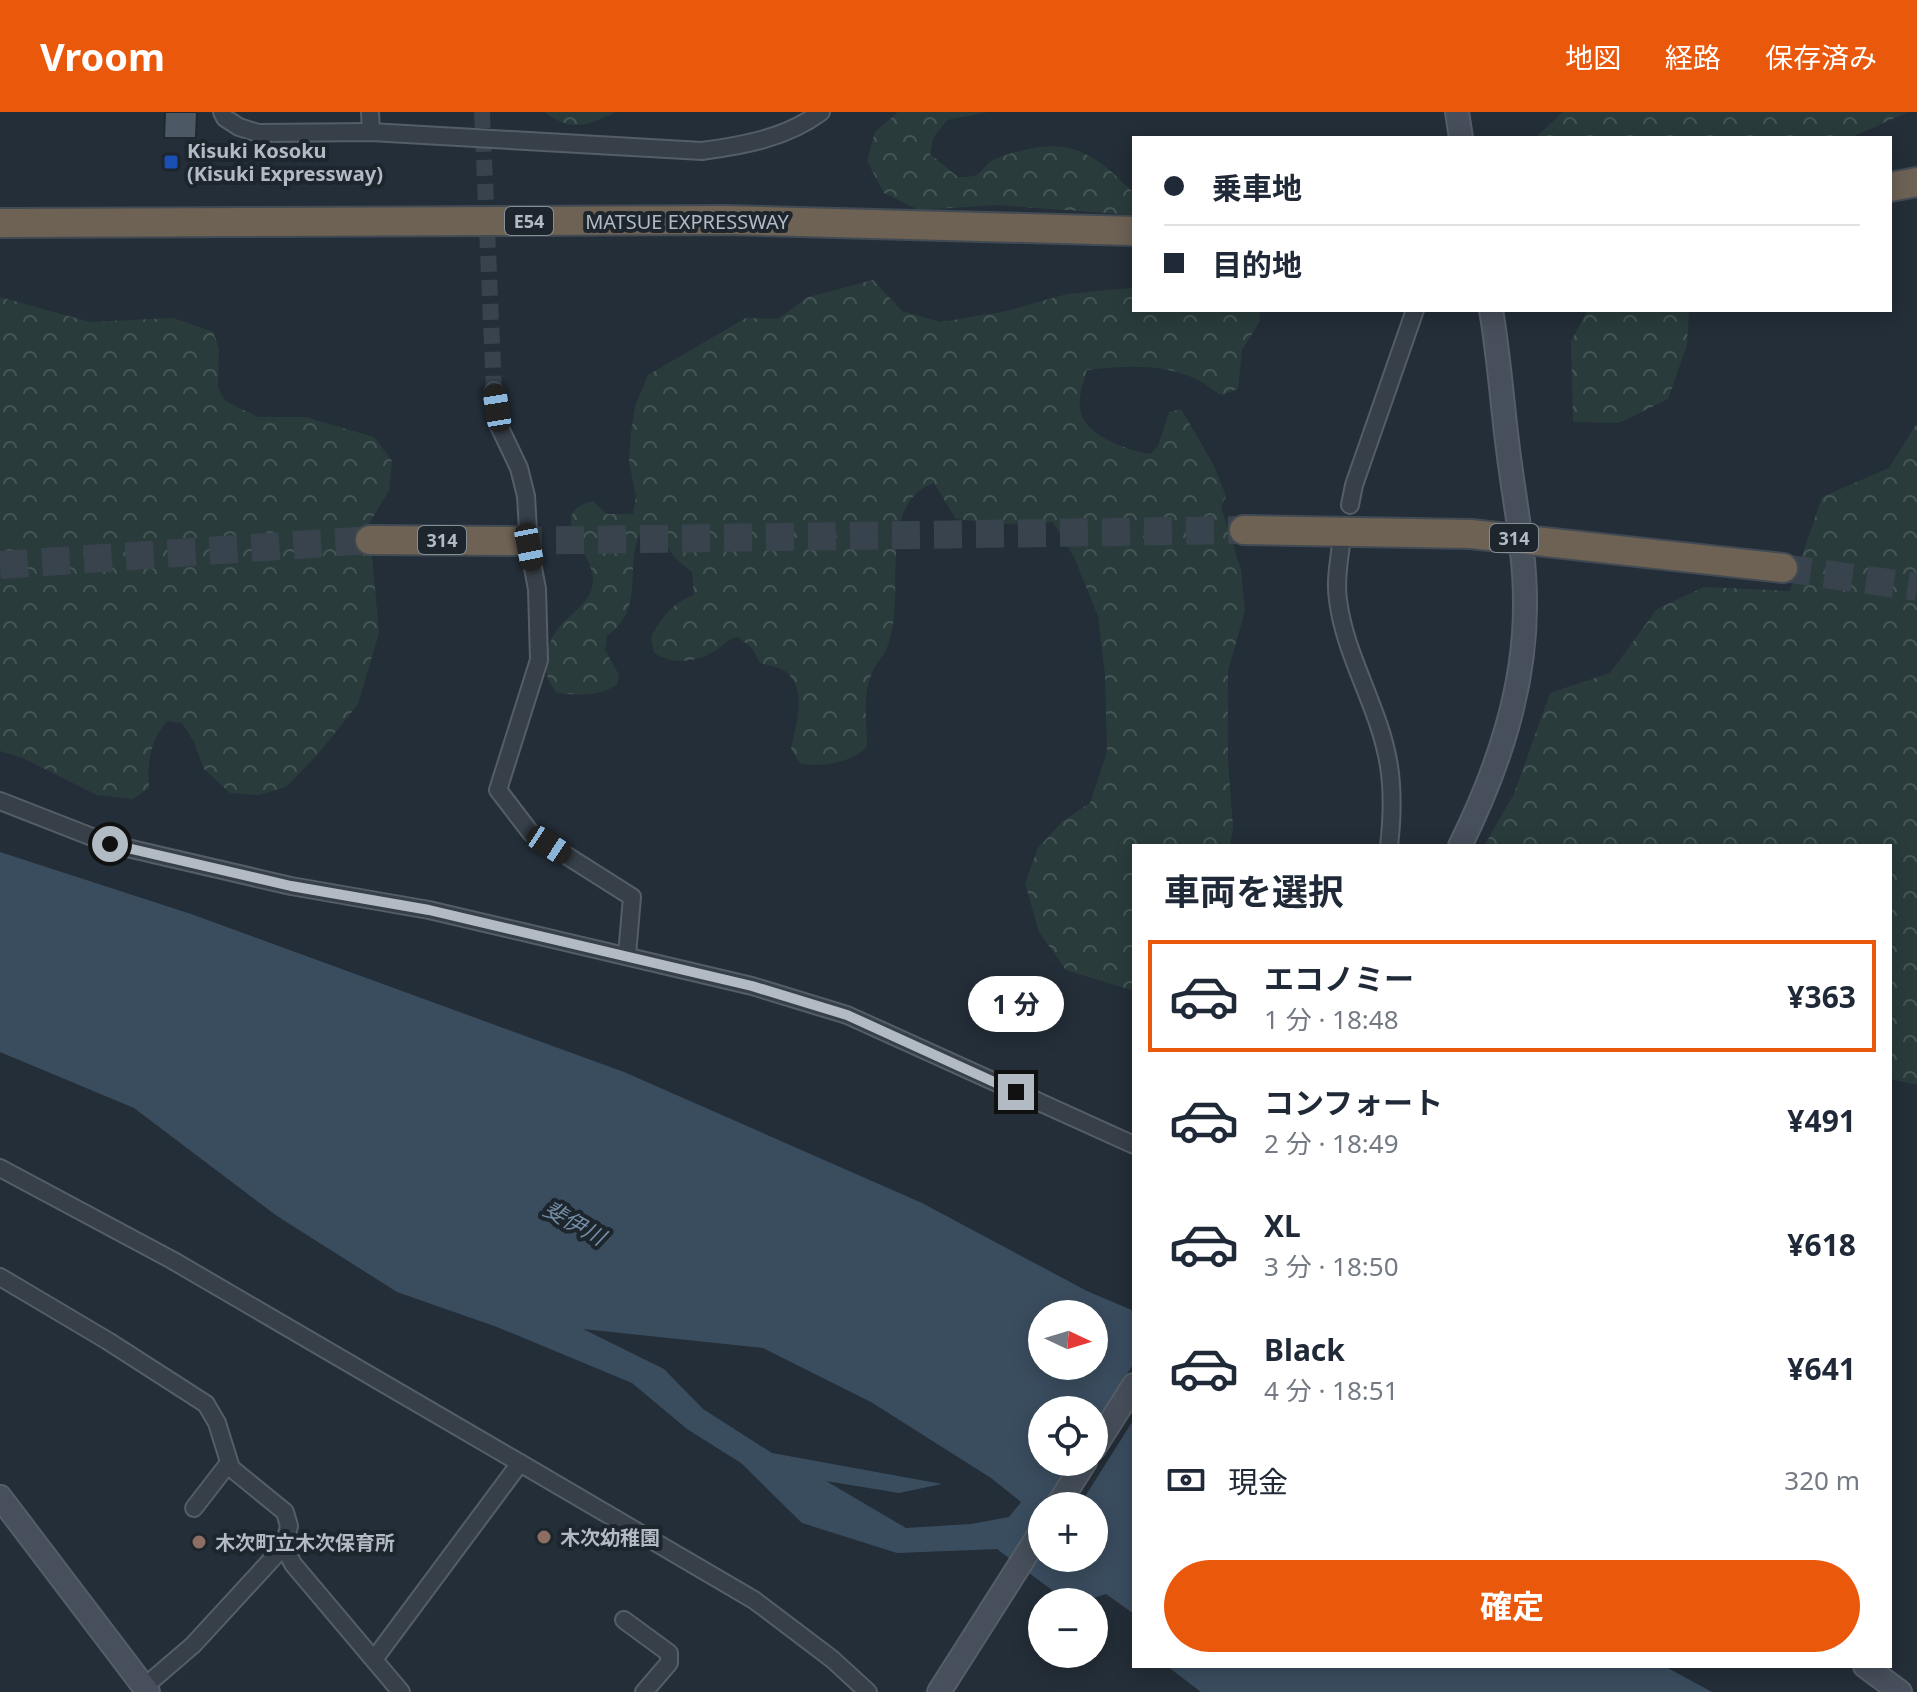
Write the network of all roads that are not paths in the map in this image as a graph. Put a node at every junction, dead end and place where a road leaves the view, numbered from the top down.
1 (222, 112) edge
2 (370, 112) edge
3 (821, 112) edge
4 (1457, 112) edge
5 (371, 132) junction
6 (1461, 136) edge
7 (0, 223) edge
8 (1132, 231) edge
9 (1414, 312) edge
10 (1491, 312) edge
11 (494, 391) tunnel mouth
12 (1350, 505) dead end
13 (1244, 530) tunnel mouth
14 (1519, 538) junction
15 (370, 540) tunnel mouth
16 (514, 541) tunnel mouth
17 (1341, 544) dead end
18 (1783, 568) tunnel mouth
19 (0, 801) edge
20 (1389, 844) edge
21 (1461, 844) edge
22 (627, 955) junction
23 (1132, 1144) edge
24 (0, 1168) edge
25 (0, 1277) edge
26 (1132, 1388) edge
27 (1108, 1426) edge
28 (520, 1463) junction
29 (228, 1464) junction
30 (0, 1497) edge
31 (194, 1508) dead end
32 (284, 1546) junction
33 (1028, 1552) edge
34 (624, 1620) dead end
35 (375, 1658) junction
36 (1868, 1668) edge
37 (146, 1690) edge
38 (401, 1692) edge
39 (644, 1692) edge
40 (868, 1692) edge
41 (939, 1692) edge
42 (1900, 1692) edge

1 - 5 street
2 - 5 street
3 - 5 street
4 - 6 main road
7 - 8 highway, MATSUE EXPRESSWAY / E54
9 - 12 street
10 - 14 main road
11 - 22 street
13 - 14 highway, 314
14 - 18 highway, 314
14 - 21 main road
15 - 16 highway, 314
17 - 20 street
19 - 22 street
22 - 23 street
24 - 28 street
25 - 29 street
26 - 27 main road
28 - 35 street
28 - 40 street
29 - 31 street
29 - 32 street
30 - 37 main road
32 - 35 street
32 - 37 street
33 - 41 main road
34 - 39 street
35 - 38 street
36 - 42 main road

